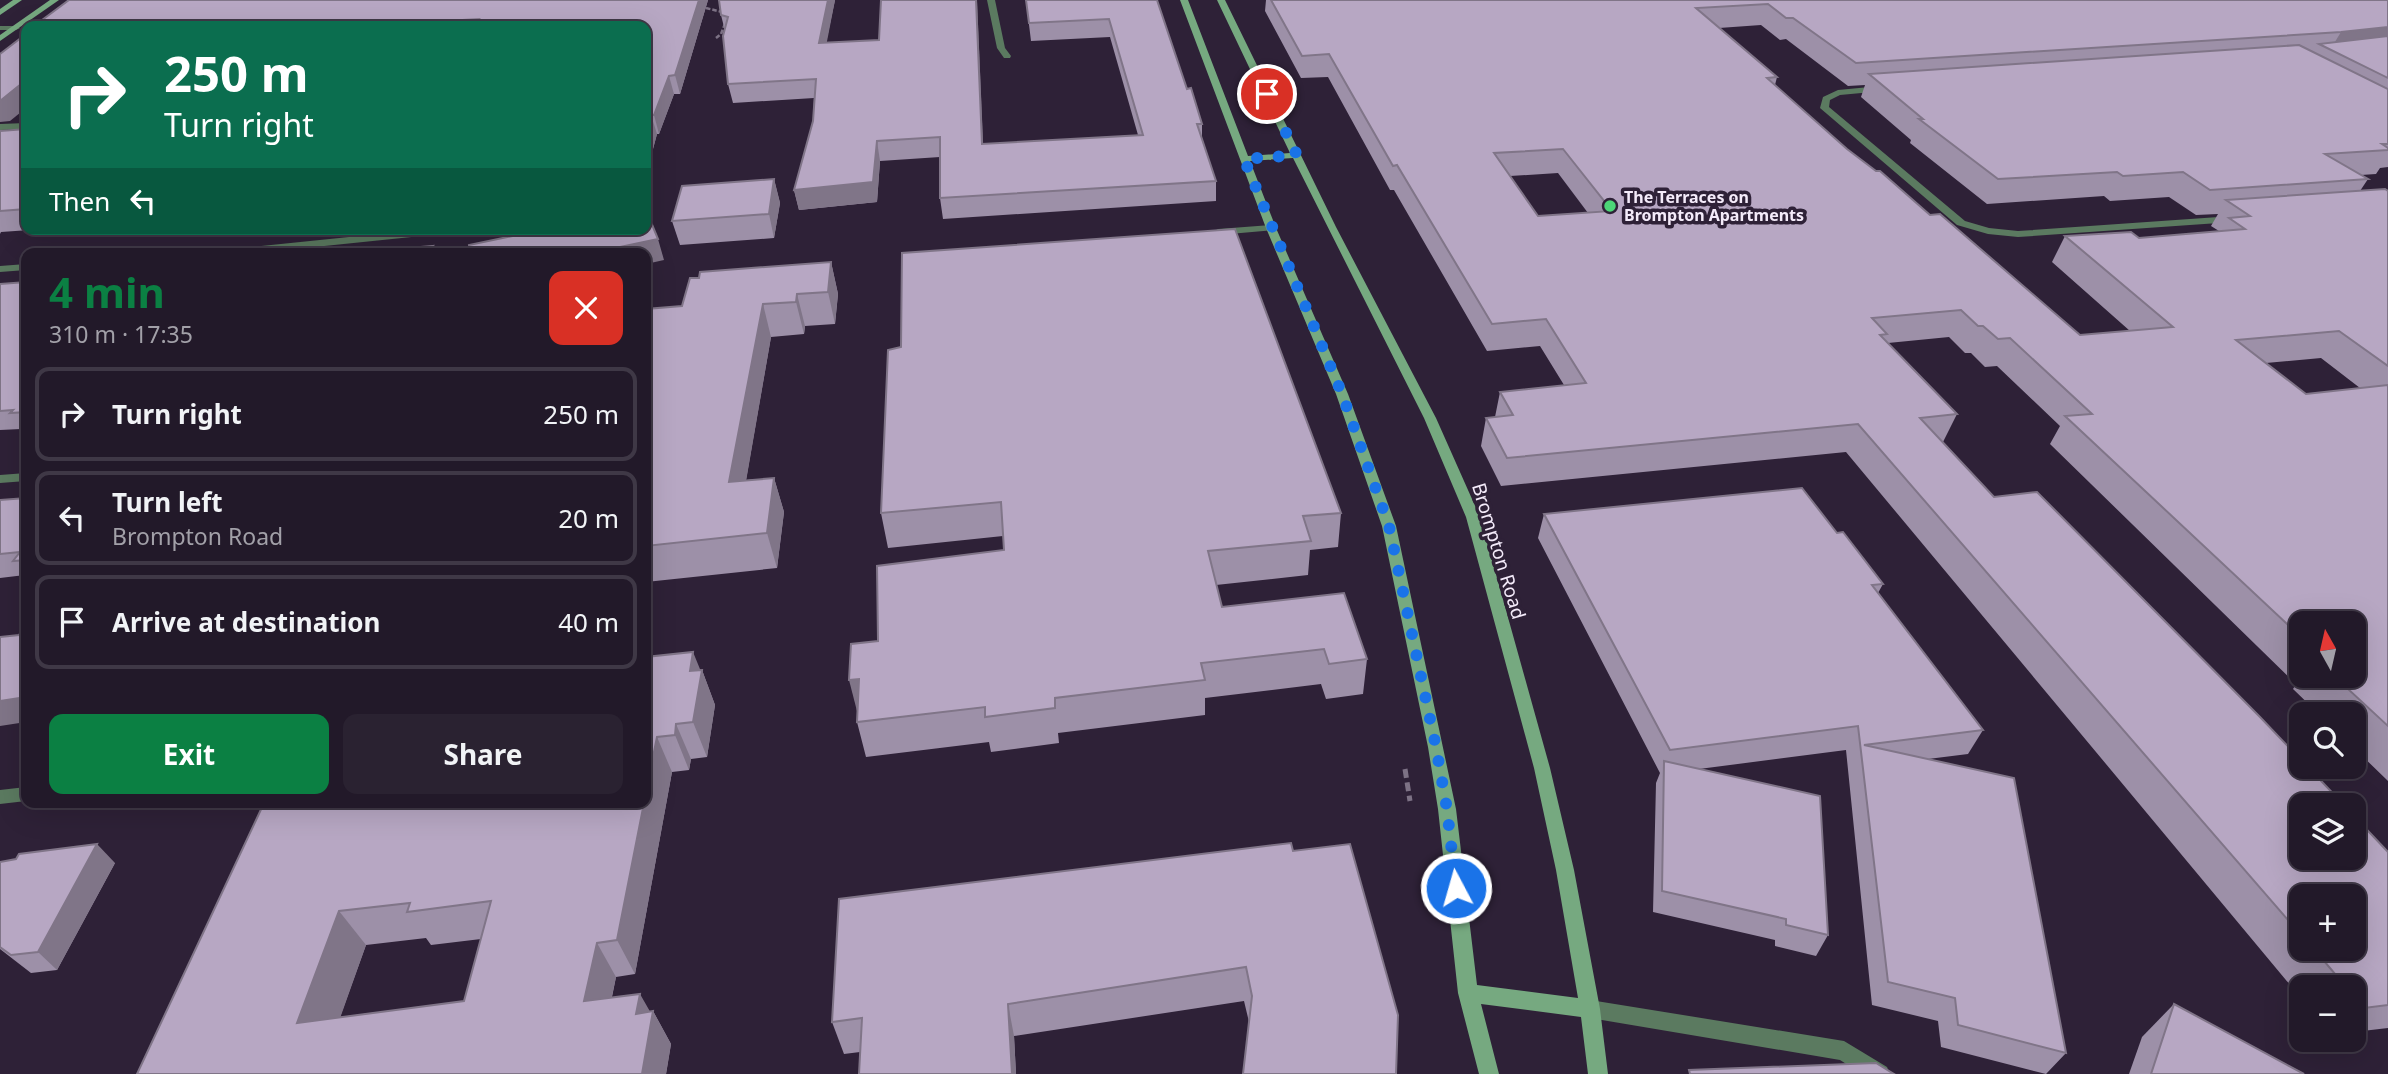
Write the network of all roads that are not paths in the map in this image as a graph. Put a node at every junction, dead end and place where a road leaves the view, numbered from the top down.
1 (18, 0) edge
2 (55, 0) edge
3 (991, 0) edge
4 (1184, 0) edge
5 (1222, 0) edge
6 (0, 13) edge
7 (26, 21) edge
8 (21, 24) edge
9 (0, 28) edge
10 (16, 28) junction
11 (0, 39) edge
12 (1007, 56) dead end
13 (1887, 89) edge
14 (21, 126) edge
15 (0, 127) edge
16 (1297, 155) junction
17 (1244, 159) junction
18 (2250, 217) edge
19 (1271, 228) junction
20 (1213, 233) edge
21 (400, 235) edge
22 (272, 248) edge
23 (21, 267) edge
24 (0, 268) edge
25 (21, 477) edge
26 (0, 479) edge
27 (21, 795) edge
28 (0, 797) edge
29 (1468, 993) junction
30 (1590, 1009) junction
31 (1489, 1074) edge
32 (1598, 1074) edge
33 (1880, 1074) edge

1 - 6 street
2 - 7 street
3 - 12 street
4 - 17 street
5 - 16 street, Brompton Road
8 - 10 street
9 - 10 street
10 - 11 street
13 - 18 street
14 - 15 street
16 - 17 street
16 - 30 street, Brompton Road
17 - 19 street
19 - 20 street
19 - 29 street
21 - 22 street
23 - 24 street
25 - 26 street
27 - 28 street
29 - 30 street
29 - 31 street
30 - 32 street, Brompton Road
30 - 33 street

